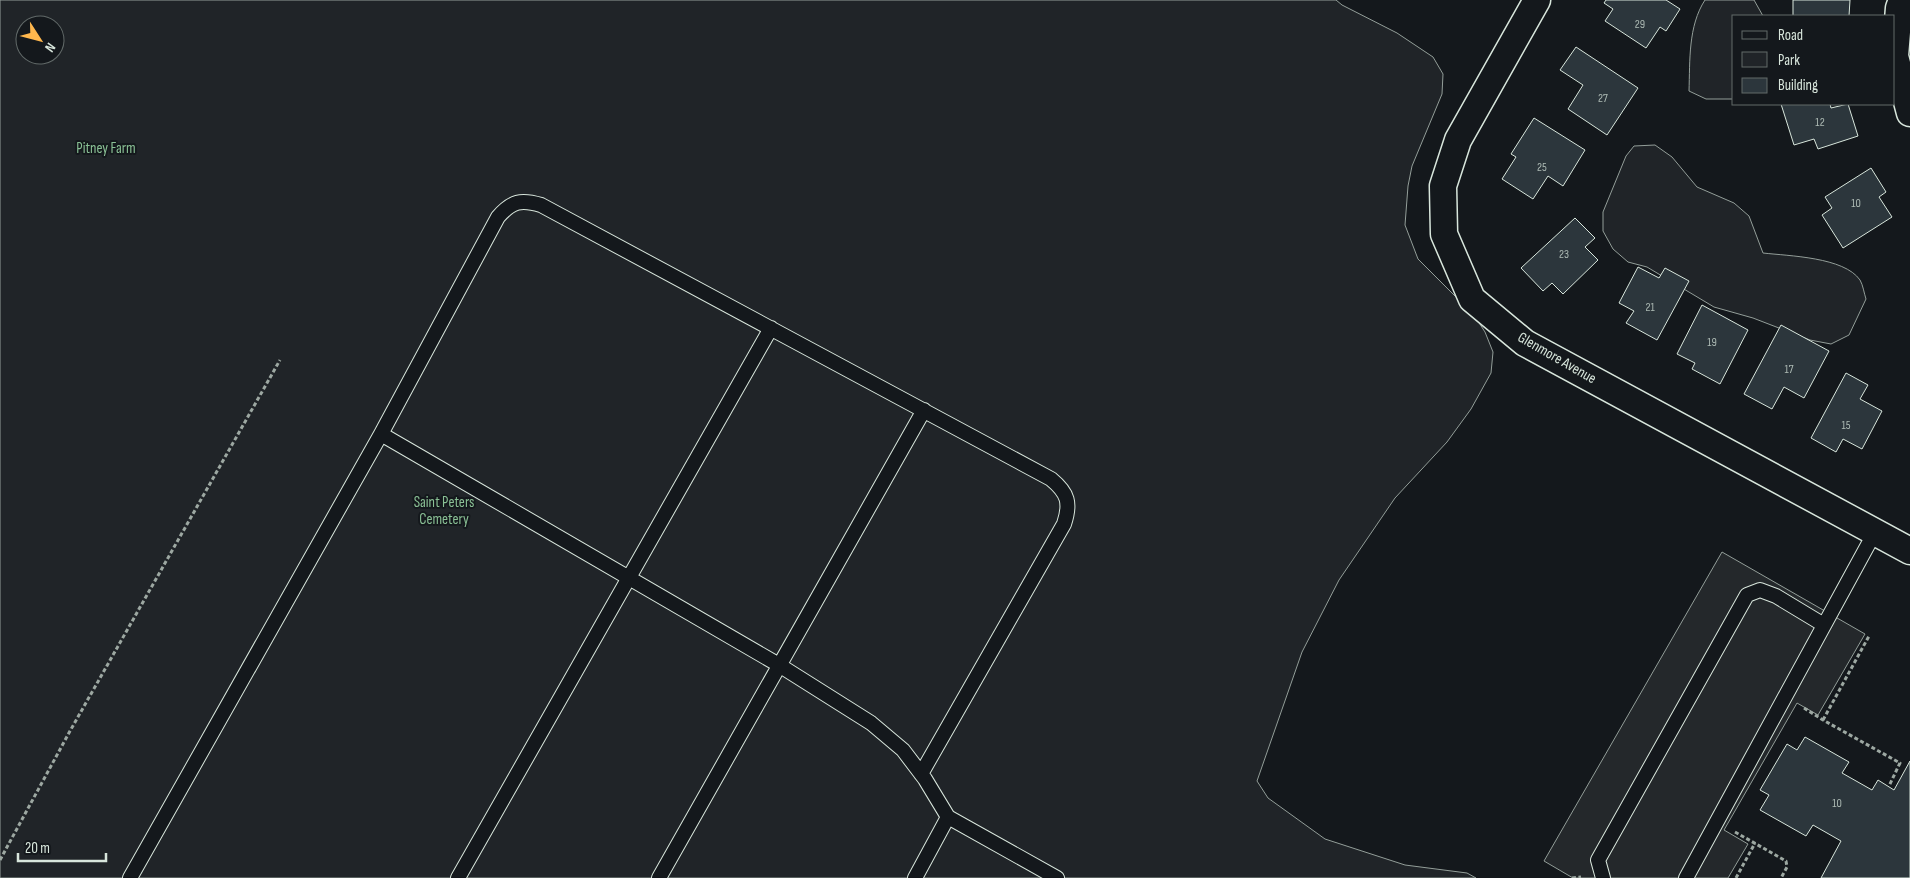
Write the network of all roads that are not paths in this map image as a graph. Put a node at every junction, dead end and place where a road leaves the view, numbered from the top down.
1 (1537, 0) edge
2 (1902, 0) edge
3 (1910, 113) edge
4 (771, 328) junction
5 (924, 410) junction
6 (381, 434) junction
7 (1875, 532) junction
8 (1910, 551) edge
9 (629, 578) junction
10 (1824, 625) junction
11 (779, 665) junction
12 (921, 774) junction
13 (948, 818) junction
14 (130, 878) edge
15 (458, 878) edge
16 (659, 878) edge
17 (915, 878) edge
18 (1057, 878) edge
19 (1603, 878) edge
20 (1686, 878) edge

1 - 7 street, Glenmore Avenue
2 - 3 street
4 - 5 lane
4 - 6 lane
4 - 9 lane
5 - 11 lane
5 - 12 lane
6 - 9 lane
6 - 14 lane
7 - 8 street, Glenmore Avenue
7 - 10 lane
9 - 11 lane
9 - 15 lane
10 - 19 lane
10 - 20 lane
11 - 12 lane
11 - 16 lane
12 - 13 lane
13 - 17 lane
13 - 18 lane

